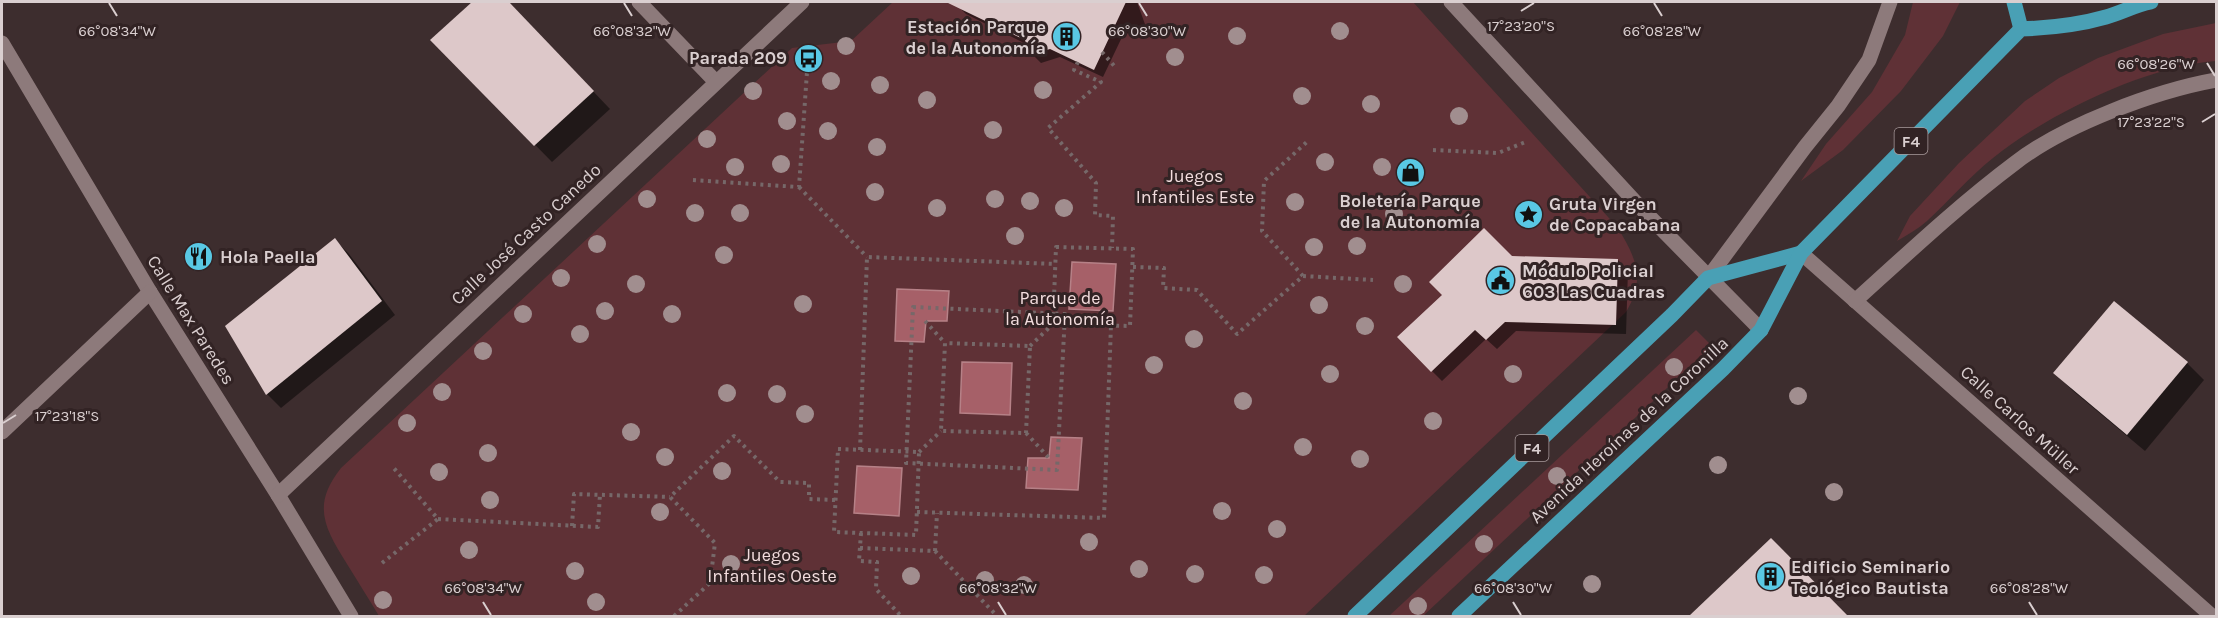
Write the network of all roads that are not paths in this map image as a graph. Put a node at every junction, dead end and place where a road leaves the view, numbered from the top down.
1 (639, 2) edge
2 (802, 2) edge
3 (1451, 2) edge
4 (1890, 2) edge
5 (2014, 2) edge
6 (2151, 2) edge
7 (2137, 4) edge
8 (2021, 29) junction
9 (2, 43) edge
10 (2217, 80) edge
11 (715, 81) junction
12 (1801, 253) junction
13 (1708, 278) junction
14 (150, 292) junction
15 (1855, 301) junction
16 (1761, 330) junction
17 (2, 432) edge
18 (278, 495) junction
19 (351, 616) edge
20 (1355, 616) edge
21 (1459, 616) edge
22 (2212, 616) edge

1 - 11 street
2 - 11 street, Calle José Casto Canedo
3 - 13 street
4 - 13 street
5 - 8 main road
6 - 7 main road
7 - 8 main road
8 - 12 main road, Avenida Heroínas de la Coronilla / F4
9 - 14 street, Calle Max Paredes
10 - 15 street
11 - 18 street, Calle José Casto Canedo
12 - 13 main road
12 - 15 street, Calle Carlos Müller
12 - 16 main road, Avenida Heroínas de la Coronilla / F4
13 - 16 street
13 - 20 main road, F4
14 - 17 street
14 - 18 street, Calle Max Paredes
15 - 22 street, Calle Carlos Müller
16 - 21 main road, Avenida Heroínas de la Coronilla / F4
18 - 19 street, Calle Max Paredes

